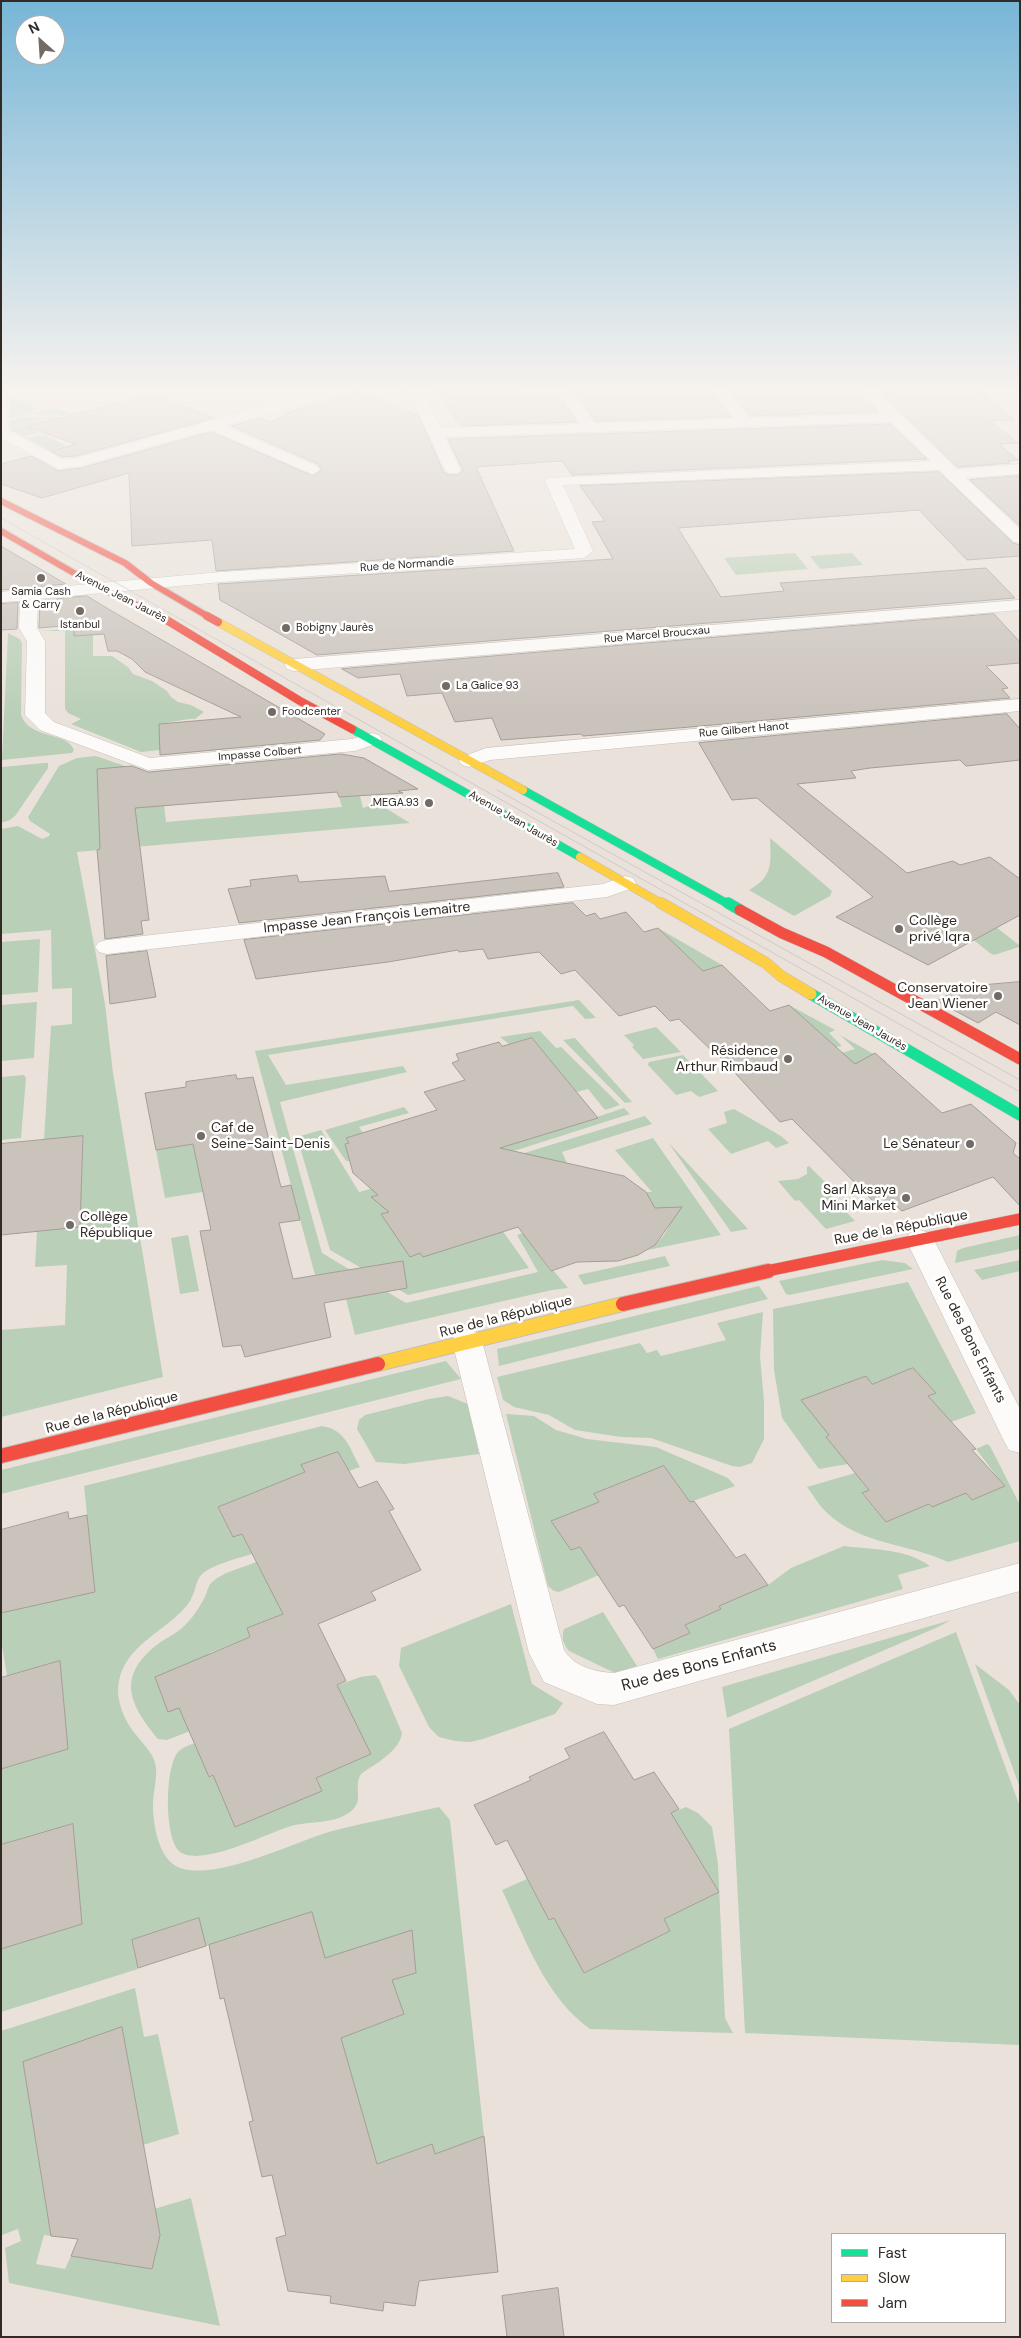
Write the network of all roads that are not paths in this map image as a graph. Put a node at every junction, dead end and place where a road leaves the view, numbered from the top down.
1 (562, 499) edge
2 (979, 499) edge
3 (1, 500) edge
4 (1, 530) edge
5 (1020, 538) edge
6 (151, 583) junction
7 (100, 588) junction
8 (29, 595) junction
9 (1, 597) edge
10 (1020, 605) edge
11 (294, 665) junction
12 (1020, 705) edge
13 (372, 739) junction
14 (469, 761) junction
15 (625, 883) junction
16 (107, 947) dead end
17 (1020, 1059) edge
18 (1020, 1115) edge
19 (1020, 1219) edge
20 (920, 1240) junction
21 (467, 1341) junction
22 (1020, 1441) edge
23 (1, 1456) edge
24 (1020, 1577) edge

1 - 6 street, Rue de Normandie
2 - 5 street
3 - 6 street, Avenue Jean Jaurès
4 - 7 street, Avenue Jean Jaurès
6 - 7 street, Rue de Normandie
6 - 11 street, Avenue Jean Jaurès
7 - 8 street, Rue de Normandie
7 - 13 street, Avenue Jean Jaurès
8 - 9 street, Rue de Normandie
8 - 13 street, Impasse Colbert
10 - 11 street, Rue Marcel Broucxau
11 - 14 street, Avenue Jean Jaurès
12 - 14 street, Rue Gilbert Hanot
13 - 15 street, Avenue Jean Jaurès
14 - 17 street, Avenue Jean Jaurès
15 - 16 street, Impasse Jean François Lemaitre
15 - 18 street, Avenue Jean Jaurès
19 - 20 street, Rue de la République
20 - 21 street, Rue de la République
20 - 22 street, Rue des Bons Enfants
21 - 23 street, Rue de la République
21 - 24 street, Rue des Bons Enfants

